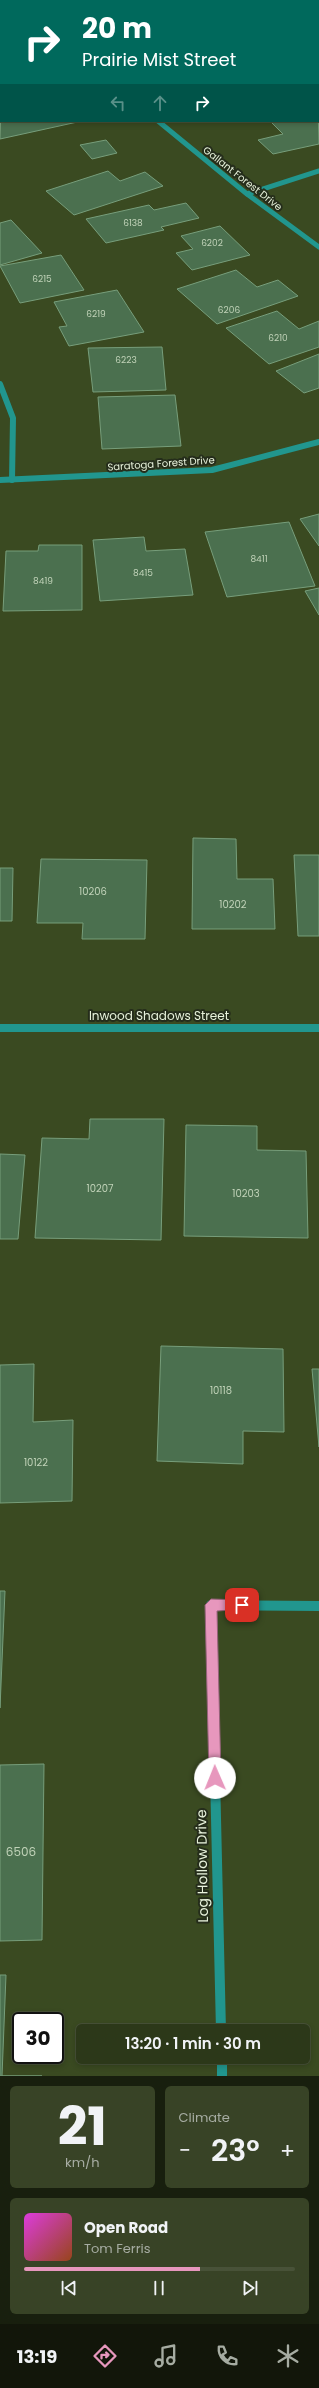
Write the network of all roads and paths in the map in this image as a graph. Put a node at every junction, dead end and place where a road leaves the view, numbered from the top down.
1 (159, 122) edge
2 (319, 171) edge
3 (247, 194) junction
4 (319, 247) edge
5 (0, 384) edge
6 (319, 442) edge
7 (0, 480) edge
8 (12, 480) junction
9 (0, 1028) edge
10 (319, 1028) edge
11 (319, 1606) edge
12 (221, 2024) edge
13 (222, 2064) edge
14 (222, 2076) edge

1 - 3 street, Gallant Forest Drive
2 - 3 street
3 - 4 street, Gallant Forest Drive
5 - 8 street
6 - 8 street, Saratoga Forest Drive
7 - 8 street, Saratoga Forest Drive
9 - 10 street, Inwood Shadows Street
11 - 12 street, Log Hollow Drive
13 - 14 street

